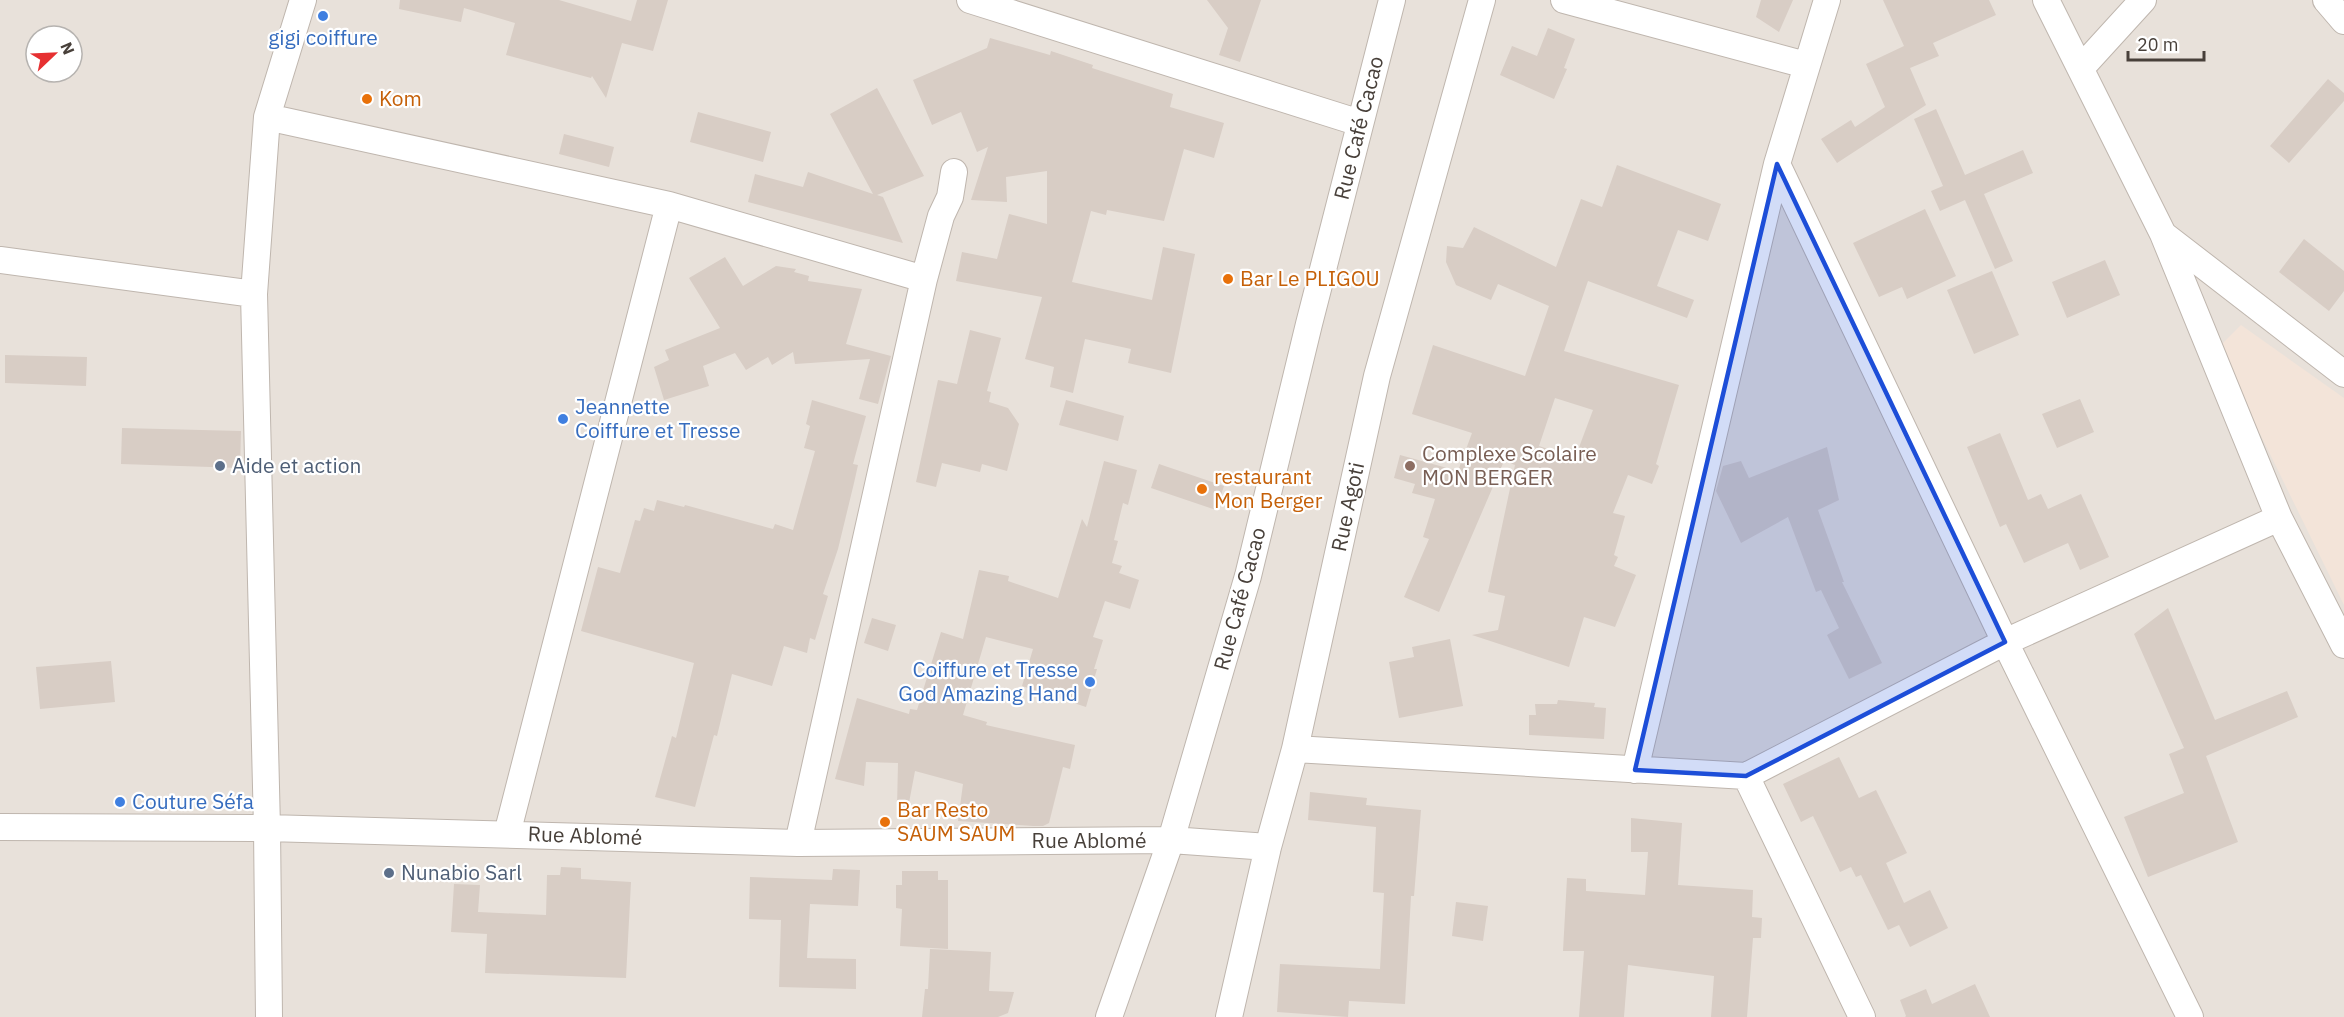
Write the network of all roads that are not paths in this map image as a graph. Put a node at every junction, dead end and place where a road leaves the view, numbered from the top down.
1 (303, 0) edge
2 (970, 0) edge
3 (1392, 0) edge
4 (1482, 0) edge
5 (1563, 0) edge
6 (1827, 0) edge
7 (2046, 0) edge
8 (2144, 0) edge
9 (2325, 0) edge
10 (2344, 21) edge
11 (1806, 64) junction
12 (2080, 68) junction
13 (267, 117) junction
14 (1360, 123) junction
15 (1777, 164) junction
16 (954, 172) dead end
17 (669, 205) junction
18 (2163, 234) junction
19 (0, 260) edge
20 (924, 279) junction
21 (254, 294) junction
22 (2344, 374) edge
23 (2279, 518) junction
24 (2005, 642) junction
25 (2344, 645) edge
26 (1295, 749) junction
27 (1635, 770) junction
28 (1746, 776) junction
29 (0, 827) edge
30 (267, 828) junction
31 (507, 834) junction
32 (1171, 840) junction
33 (798, 843) junction
34 (1268, 847) junction
35 (269, 1017) edge
36 (1109, 1017) edge
37 (1229, 1017) edge
38 (1862, 1017) edge
39 (2190, 1017) edge

1 - 13 street
2 - 14 street
3 - 14 street, Rue Café Cacao
4 - 26 street, Rue Agoti
5 - 11 street
6 - 11 street
7 - 12 street
8 - 12 street
9 - 10 street
11 - 15 street
12 - 18 street
13 - 17 street
13 - 21 street
14 - 32 street, Rue Café Cacao
15 - 24 street
15 - 27 street
16 - 20 street
17 - 20 street
17 - 31 street
18 - 22 street
18 - 23 street
19 - 21 street
20 - 33 street
21 - 30 street
23 - 24 street
23 - 25 street
24 - 28 street
24 - 39 street
26 - 27 street
26 - 34 street, Rue Agoti
27 - 28 street
28 - 38 street
29 - 30 street, Rue Ablomé
30 - 31 street, Rue Ablomé
30 - 35 street
31 - 33 street, Rue Ablomé
32 - 33 street, Rue Ablomé
32 - 34 street, Rue Ablomé
32 - 36 street, Rue Café Cacao
34 - 37 street, Rue Agoti

